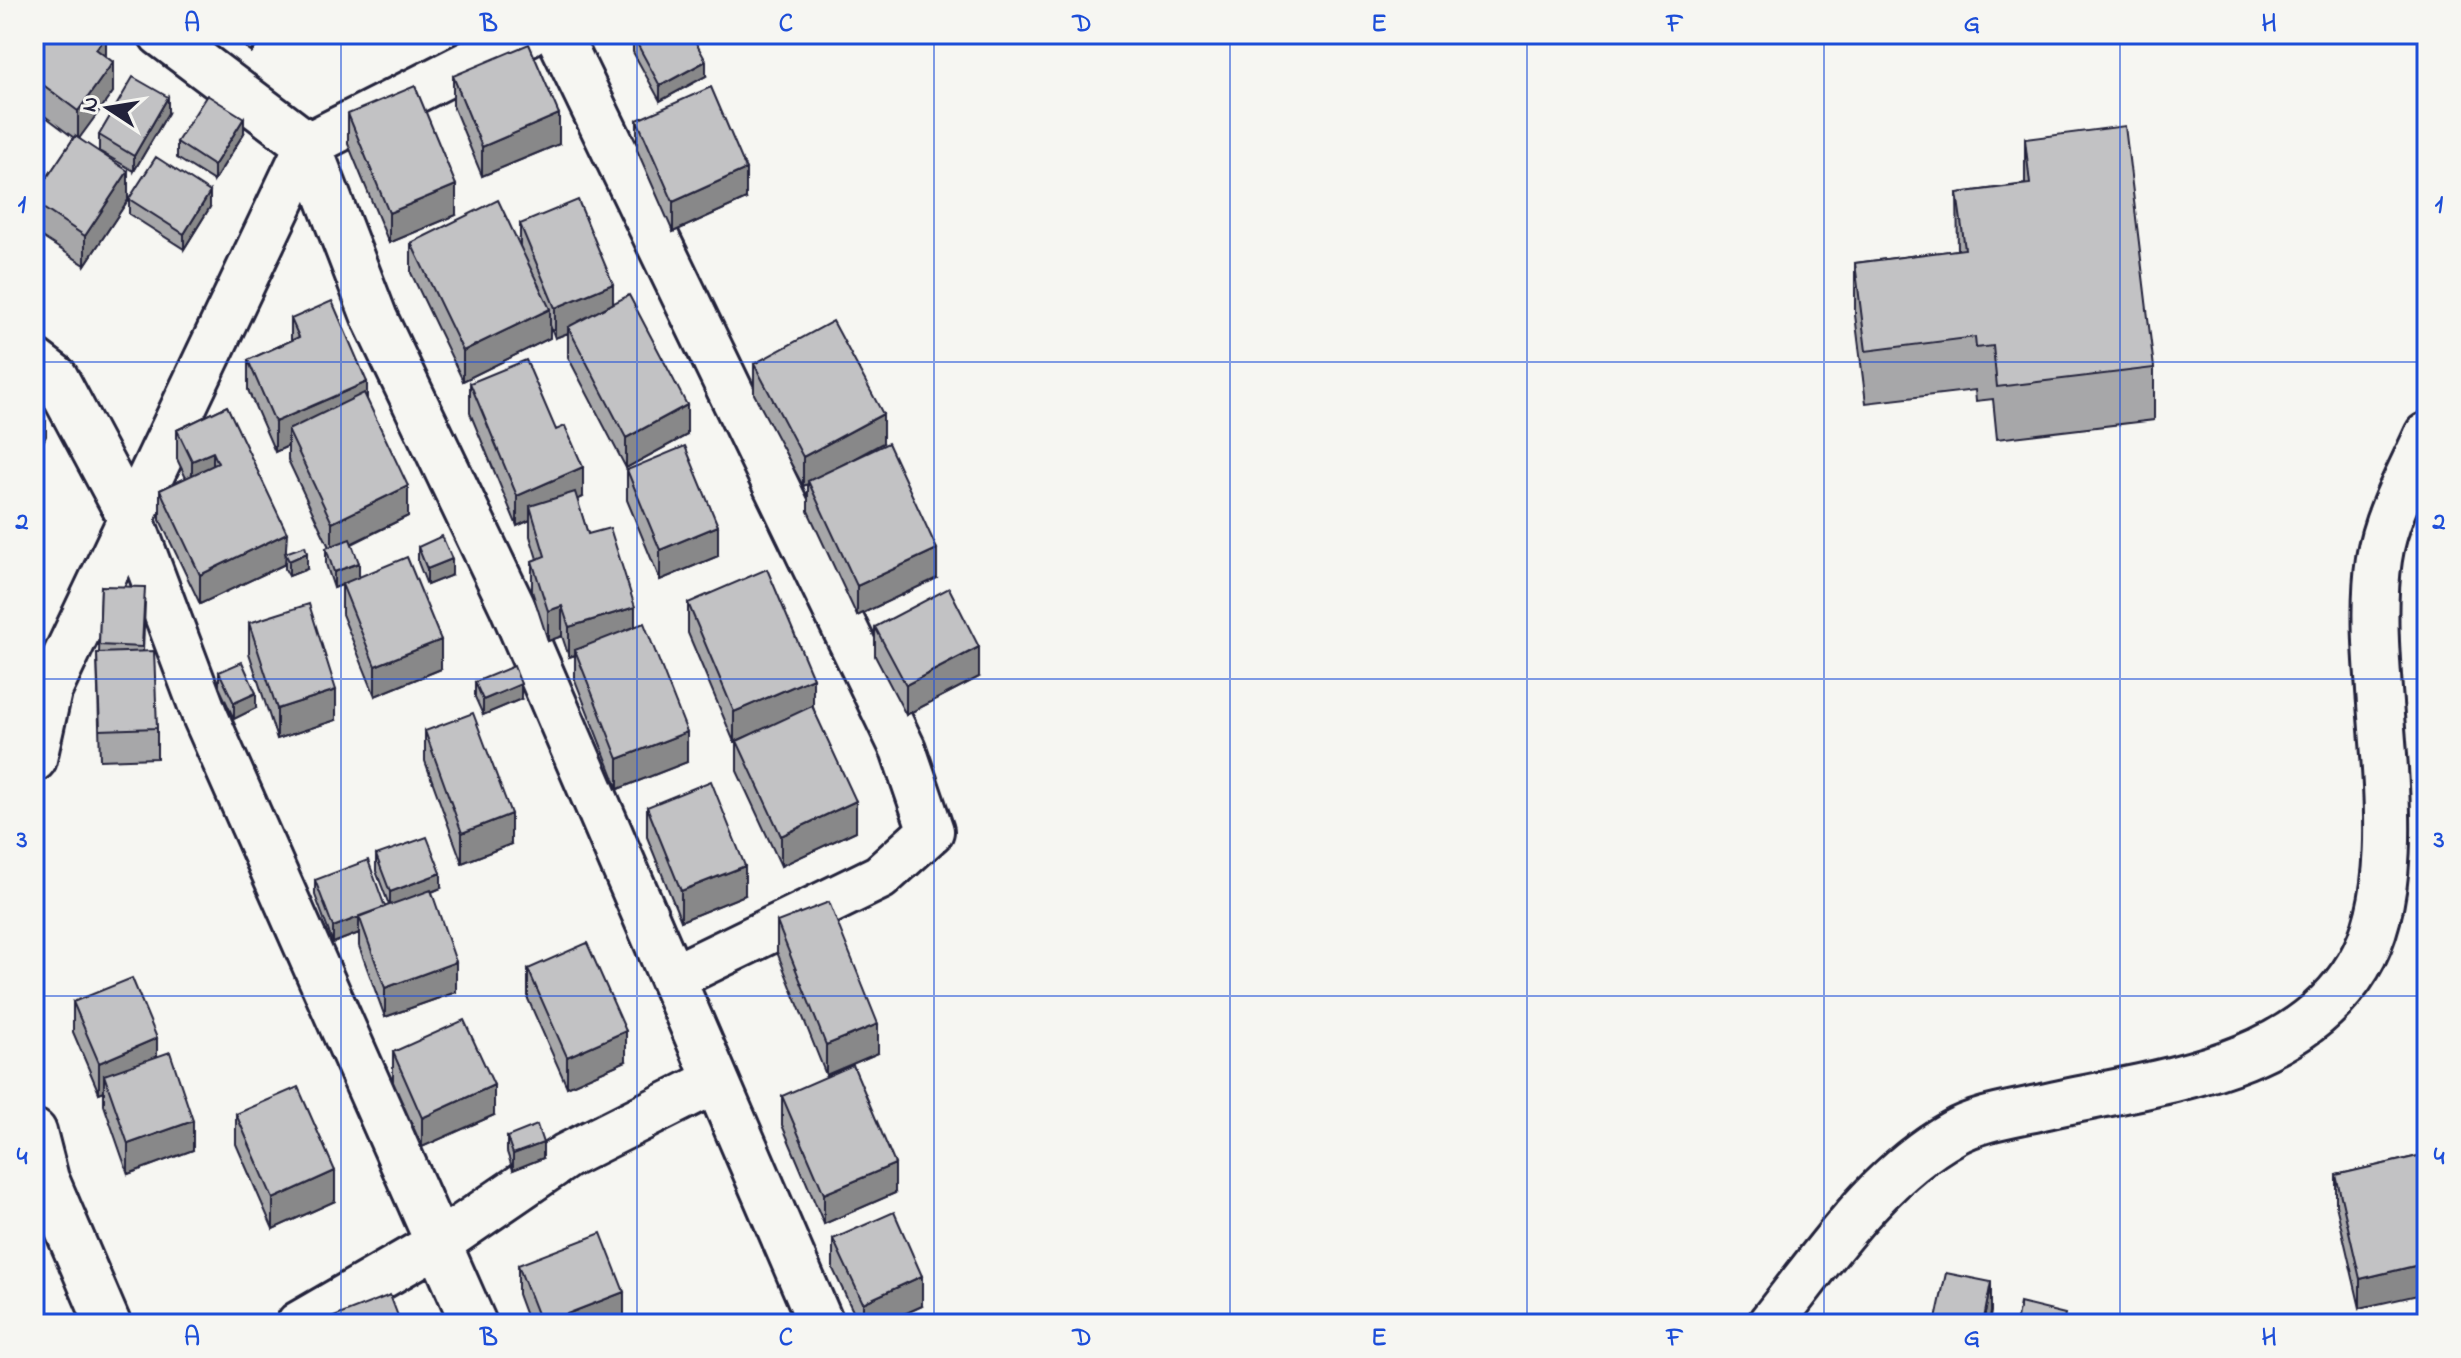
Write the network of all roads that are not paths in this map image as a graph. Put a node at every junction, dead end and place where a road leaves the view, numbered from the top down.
1 (161, 34) edge
2 (527, 34) edge
3 (558, 34) edge
4 (308, 145) junction
5 (34, 361) edge
6 (2427, 435) edge
7 (131, 519) junction
8 (34, 759) edge
9 (672, 978) junction
10 (715, 1081) junction
11 (34, 1132) edge
12 (439, 1243) junction
13 (108, 1324) edge
14 (299, 1324) edge
15 (474, 1324) edge
16 (821, 1324) edge
17 (1770, 1324) edge

1 - 4 street
2 - 4 street
3 - 9 street
4 - 7 street
4 - 9 street
5 - 7 street
6 - 17 street
7 - 8 street
7 - 12 street
9 - 10 street
10 - 12 street
10 - 16 street
11 - 13 street
12 - 14 street
12 - 15 street

